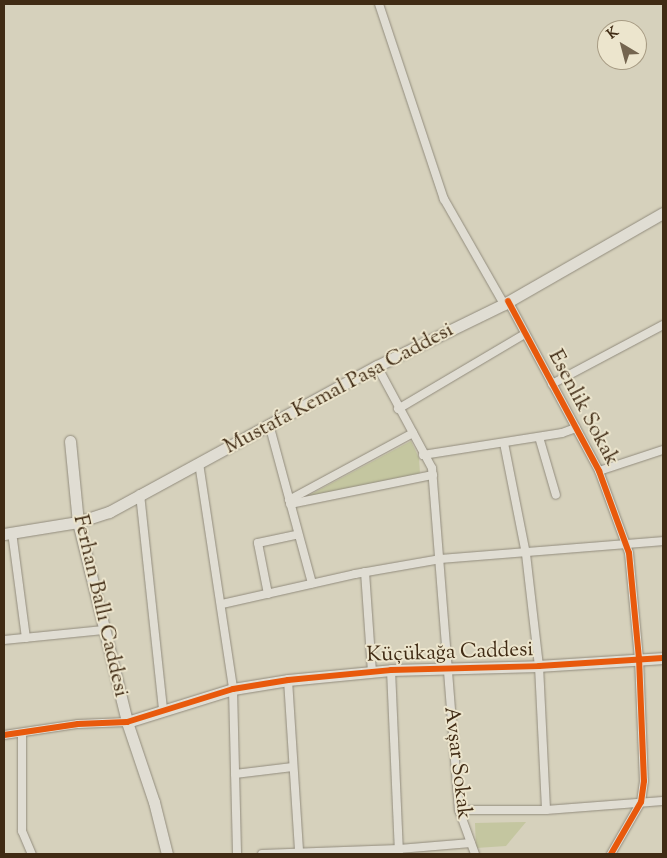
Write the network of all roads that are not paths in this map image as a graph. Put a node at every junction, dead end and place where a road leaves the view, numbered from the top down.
1 (379, 4) edge
2 (663, 212) edge
3 (506, 302) junction
4 (663, 325) edge
5 (525, 334) junction
6 (377, 366) junction
7 (552, 384) junction
8 (398, 409) junction
9 (269, 424) junction
10 (576, 428) junction
11 (413, 433) junction
12 (539, 437) junction
13 (70, 441) dead end
14 (504, 443) junction
15 (663, 450) edge
16 (423, 454) junction
17 (199, 463) junction
18 (599, 471) junction
19 (433, 476) junction
20 (140, 494) junction
21 (556, 495) dead end
22 (289, 502) junction
23 (78, 522) junction
24 (8, 533) edge
25 (297, 535) junction
26 (663, 541) edge
27 (625, 545) junction
28 (526, 554) junction
29 (441, 559) junction
30 (364, 572) junction
31 (312, 583) junction
32 (268, 594) junction
33 (222, 604) junction
34 (104, 630) junction
35 (26, 638) junction
36 (4, 640) edge
37 (639, 658) junction
38 (663, 658) edge
39 (539, 666) junction
40 (391, 670) junction
41 (446, 670) junction
42 (372, 672) junction
43 (288, 680) junction
44 (233, 689) junction
45 (163, 710) junction
46 (127, 722) junction
47 (22, 733) junction
48 (4, 735) edge
49 (293, 767) junction
50 (235, 774) junction
51 (663, 801) edge
52 (641, 802) junction
53 (459, 810) junction
54 (546, 810) junction
55 (470, 842) junction
56 (299, 852) junction
57 (399, 852) edge
58 (32, 854) edge
59 (167, 854) edge
60 (237, 854) edge
61 (262, 854) edge
62 (475, 854) edge
63 (611, 854) edge

1 - 3 street, Esenlik Sokak
2 - 3 street, Mustafa Kemal Paşa Caddesi
3 - 5 street, Esenlik Sokak
3 - 6 street, Mustafa Kemal Paşa Caddesi
4 - 7 street
5 - 7 street, Esenlik Sokak
5 - 8 street
6 - 8 street, Avşar Sokak
6 - 9 street, Mustafa Kemal Paşa Caddesi
7 - 10 street, Esenlik Sokak
8 - 11 street, Avşar Sokak
9 - 17 street, Mustafa Kemal Paşa Caddesi
9 - 22 street
10 - 12 street
10 - 18 street, Esenlik Sokak
11 - 16 street, Avşar Sokak
11 - 22 street
12 - 14 street
12 - 21 street
13 - 23 street, Ferhan Ballı Caddesi
14 - 16 street
14 - 28 street
15 - 18 street
16 - 19 street, Avşar Sokak
17 - 20 street, Mustafa Kemal Paşa Caddesi
17 - 33 street
18 - 27 street, Esenlik Sokak
19 - 22 street
19 - 29 street, Avşar Sokak
20 - 23 street, Mustafa Kemal Paşa Caddesi
20 - 45 street
22 - 25 street
23 - 24 street, Mustafa Kemal Paşa Caddesi
23 - 34 street, Ferhan Ballı Caddesi
24 - 35 street
25 - 31 street
25 - 32 street
26 - 27 street
27 - 28 street
27 - 37 street, Esenlik Sokak
28 - 29 street
28 - 39 street
29 - 30 street
29 - 41 street, Avşar Sokak
30 - 31 street
30 - 42 street
31 - 32 street
32 - 33 street
33 - 44 street
34 - 35 street
34 - 46 street, Ferhan Ballı Caddesi
35 - 36 street
37 - 38 street, Küçükağa Caddesi
37 - 39 street, Küçükağa Caddesi
37 - 52 street, Esenlik Sokak
39 - 41 street, Küçükağa Caddesi
39 - 54 street
40 - 41 street, Küçükağa Caddesi
40 - 42 street, Küçükağa Caddesi
40 - 57 street
41 - 53 street, Avşar Sokak
42 - 43 street, Küçükağa Caddesi
43 - 44 street, Küçükağa Caddesi
43 - 49 street
44 - 45 street, Küçükağa Caddesi
44 - 50 street
45 - 46 street, Küçükağa Caddesi
46 - 47 street, Küçükağa Caddesi
46 - 59 street, Ferhan Ballı Caddesi
47 - 48 street, Küçükağa Caddesi
47 - 58 street
49 - 50 street
49 - 56 street
50 - 60 street
51 - 52 street
52 - 54 street
52 - 63 street, Esenlik Sokak
53 - 54 street
53 - 55 street, Avşar Sokak
55 - 57 street
55 - 62 street, Avşar Sokak
56 - 57 street
56 - 61 street

